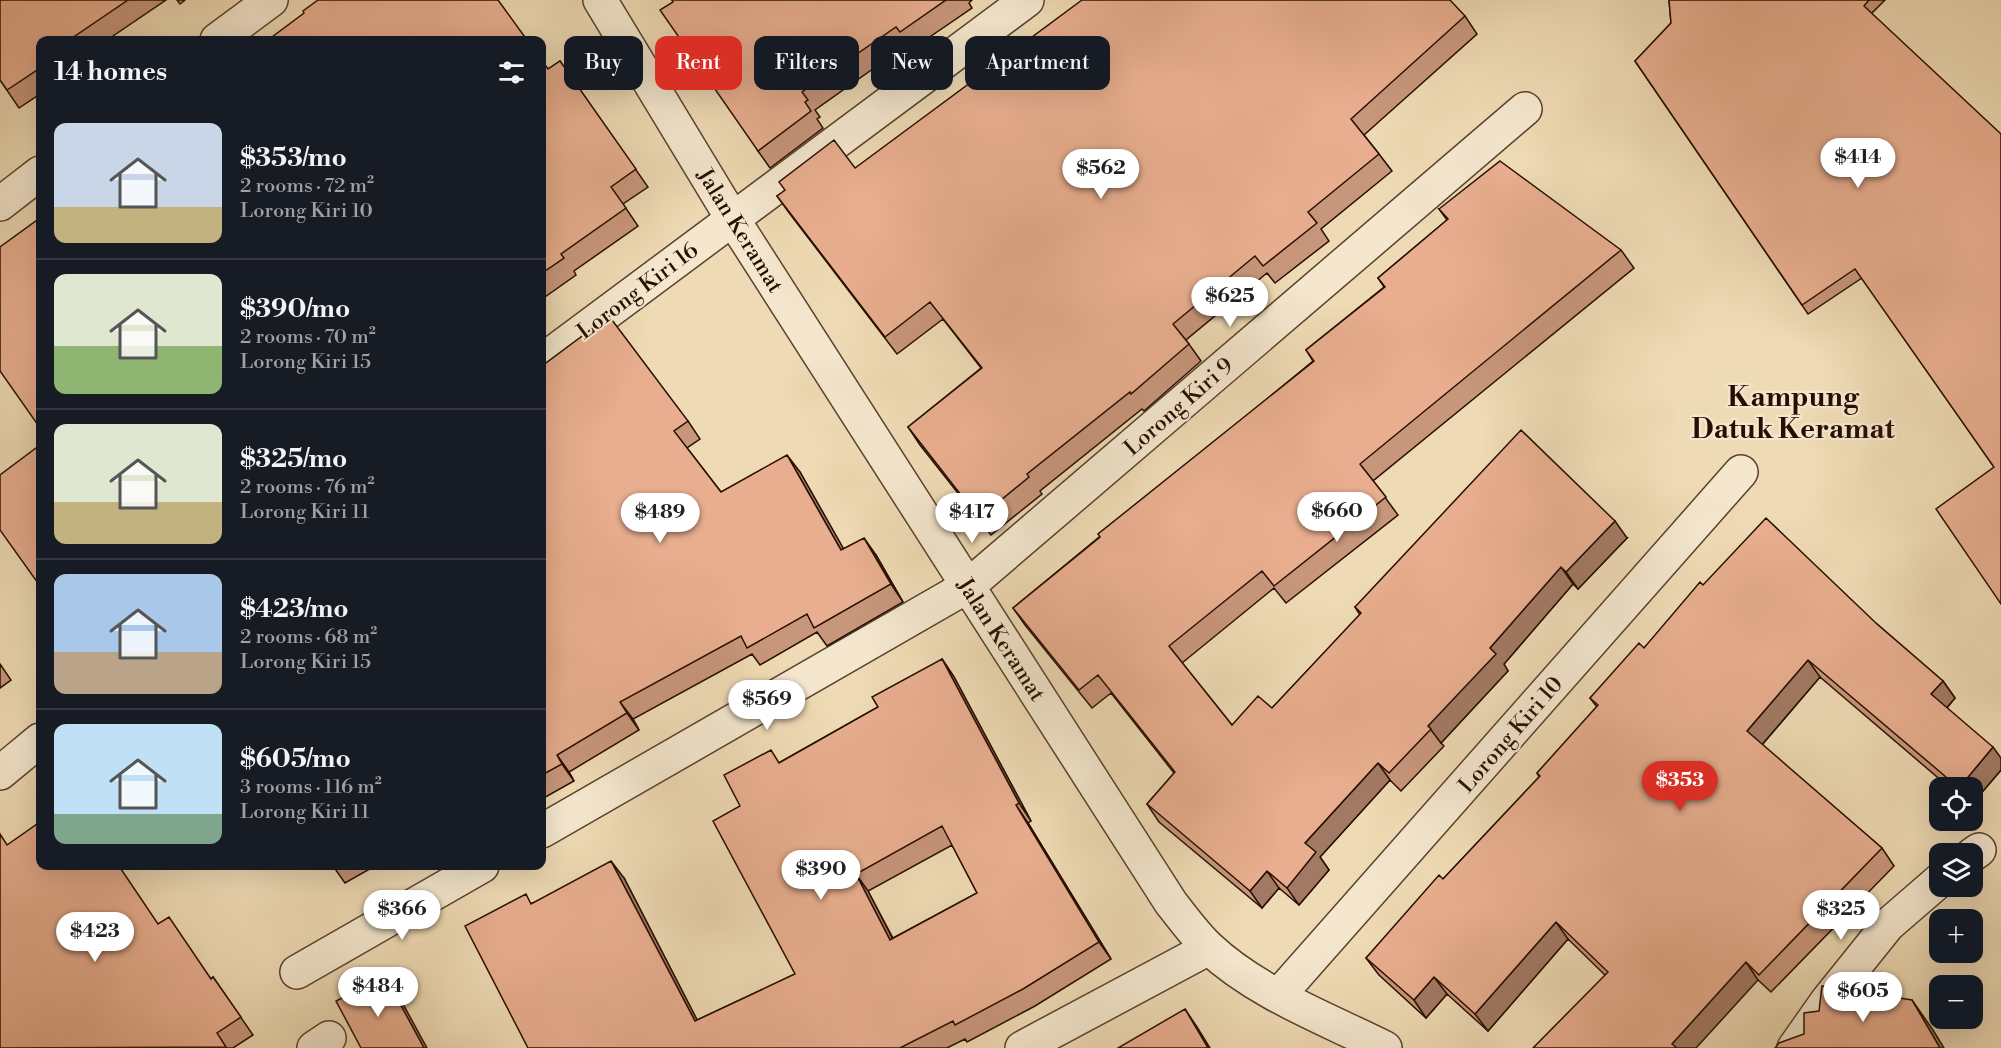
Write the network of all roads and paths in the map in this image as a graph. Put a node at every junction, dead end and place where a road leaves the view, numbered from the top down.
1 (271, 0) edge
2 (600, 0) edge
3 (1027, 0) edge
4 (223, 36) edge
5 (1525, 109) dead end
6 (36, 177) edge
7 (0, 204) edge
8 (732, 218) junction
9 (546, 358) edge
10 (1741, 472) dead end
11 (968, 586) junction
12 (36, 743) edge
13 (0, 773) edge
14 (546, 829) edge
15 (475, 870) edge
16 (1929, 890) edge
17 (1209, 948) junction
18 (297, 972) dead end
19 (1279, 995) junction
20 (1022, 1048) edge
21 (1385, 1048) edge
22 (1794, 1048) edge

1 - 4 street
2 - 8 street, Jalan Keramat
3 - 8 street, Lorong Kiri 16
5 - 11 street, Lorong Kiri 9
6 - 7 street
8 - 9 street, Lorong Kiri 16
8 - 11 street, Jalan Keramat
10 - 19 street, Lorong Kiri 10
11 - 14 street, Lorong Kiri 9
11 - 17 street, Jalan Keramat
12 - 13 street
15 - 18 street
16 - 22 street
17 - 19 street, Jalan Keramat
17 - 20 street
19 - 21 street, Jalan Keramat

